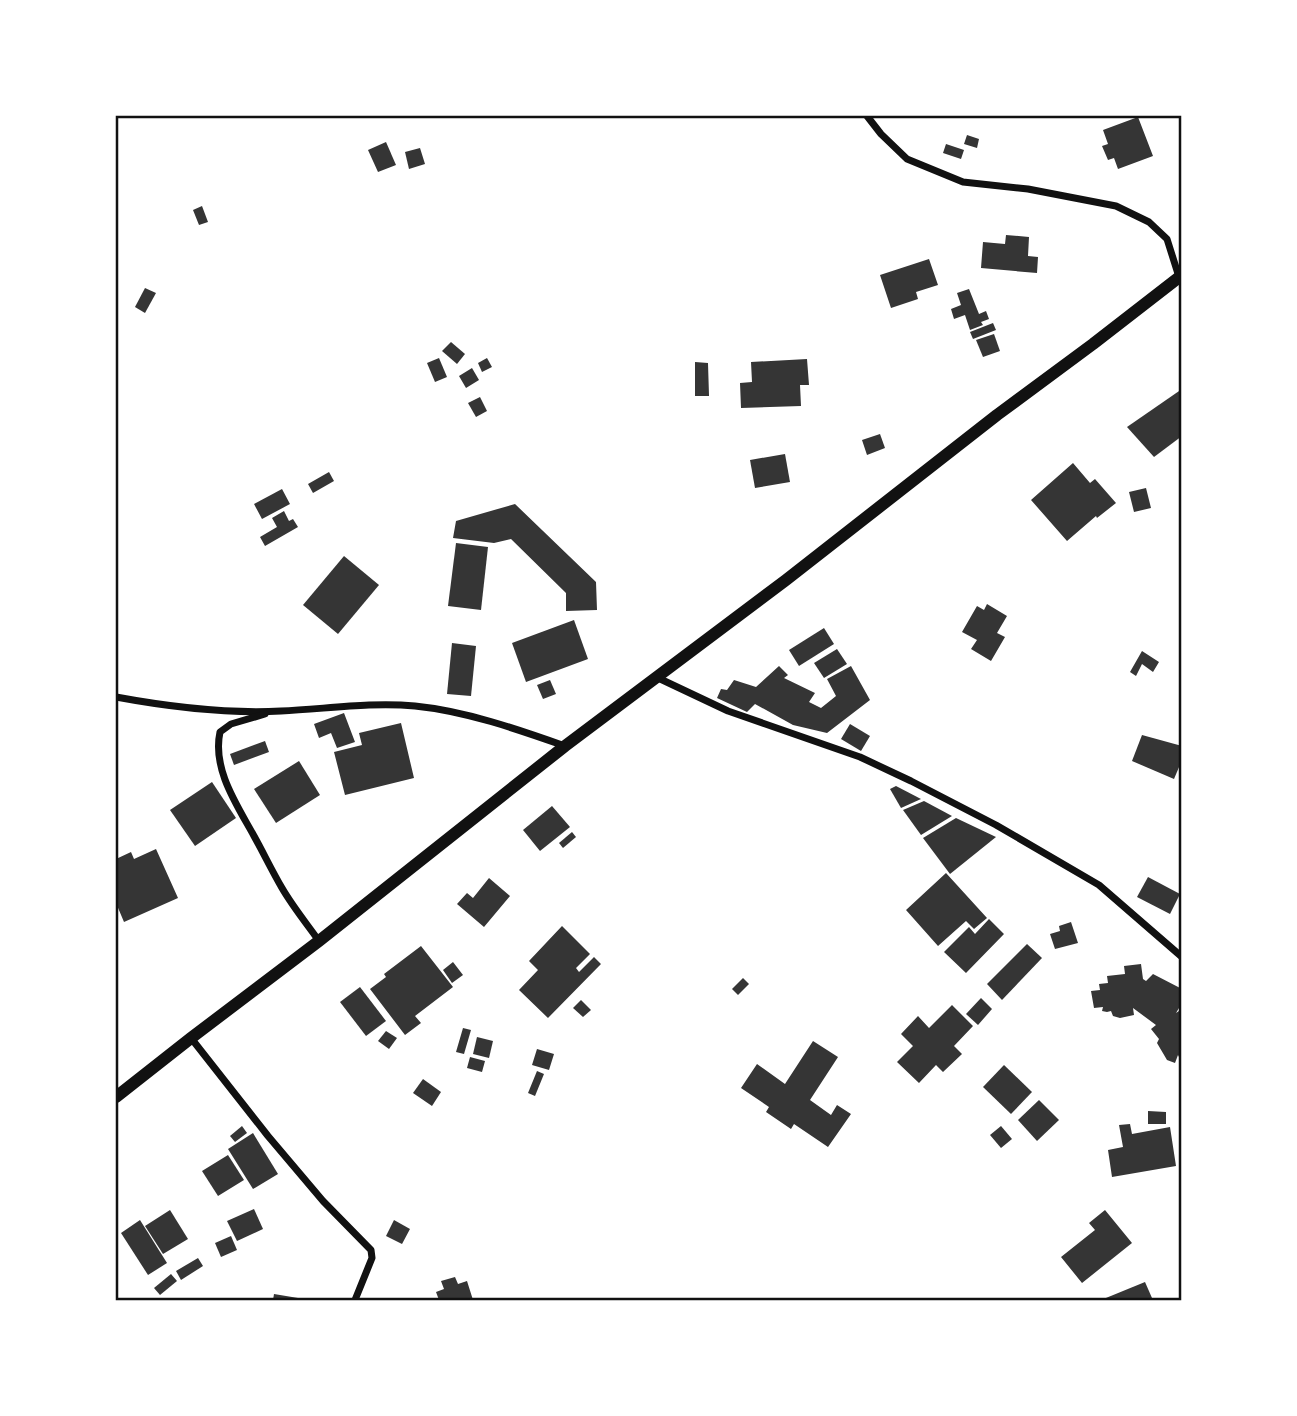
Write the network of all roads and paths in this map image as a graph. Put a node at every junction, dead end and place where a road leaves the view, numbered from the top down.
1 (867, 116) edge
2 (1180, 276) edge
3 (656, 677) junction
4 (116, 697) edge
5 (280, 711) junction
6 (565, 746) junction
7 (319, 941) junction
8 (1181, 957) edge
9 (191, 1038) junction
10 (116, 1097) edge
11 (355, 1300) edge

1 - 2 street
2 - 3 main road
3 - 6 main road
3 - 8 street
4 - 5 street
5 - 6 street
5 - 7 street
6 - 7 main road
7 - 9 main road
9 - 10 main road
9 - 11 street

